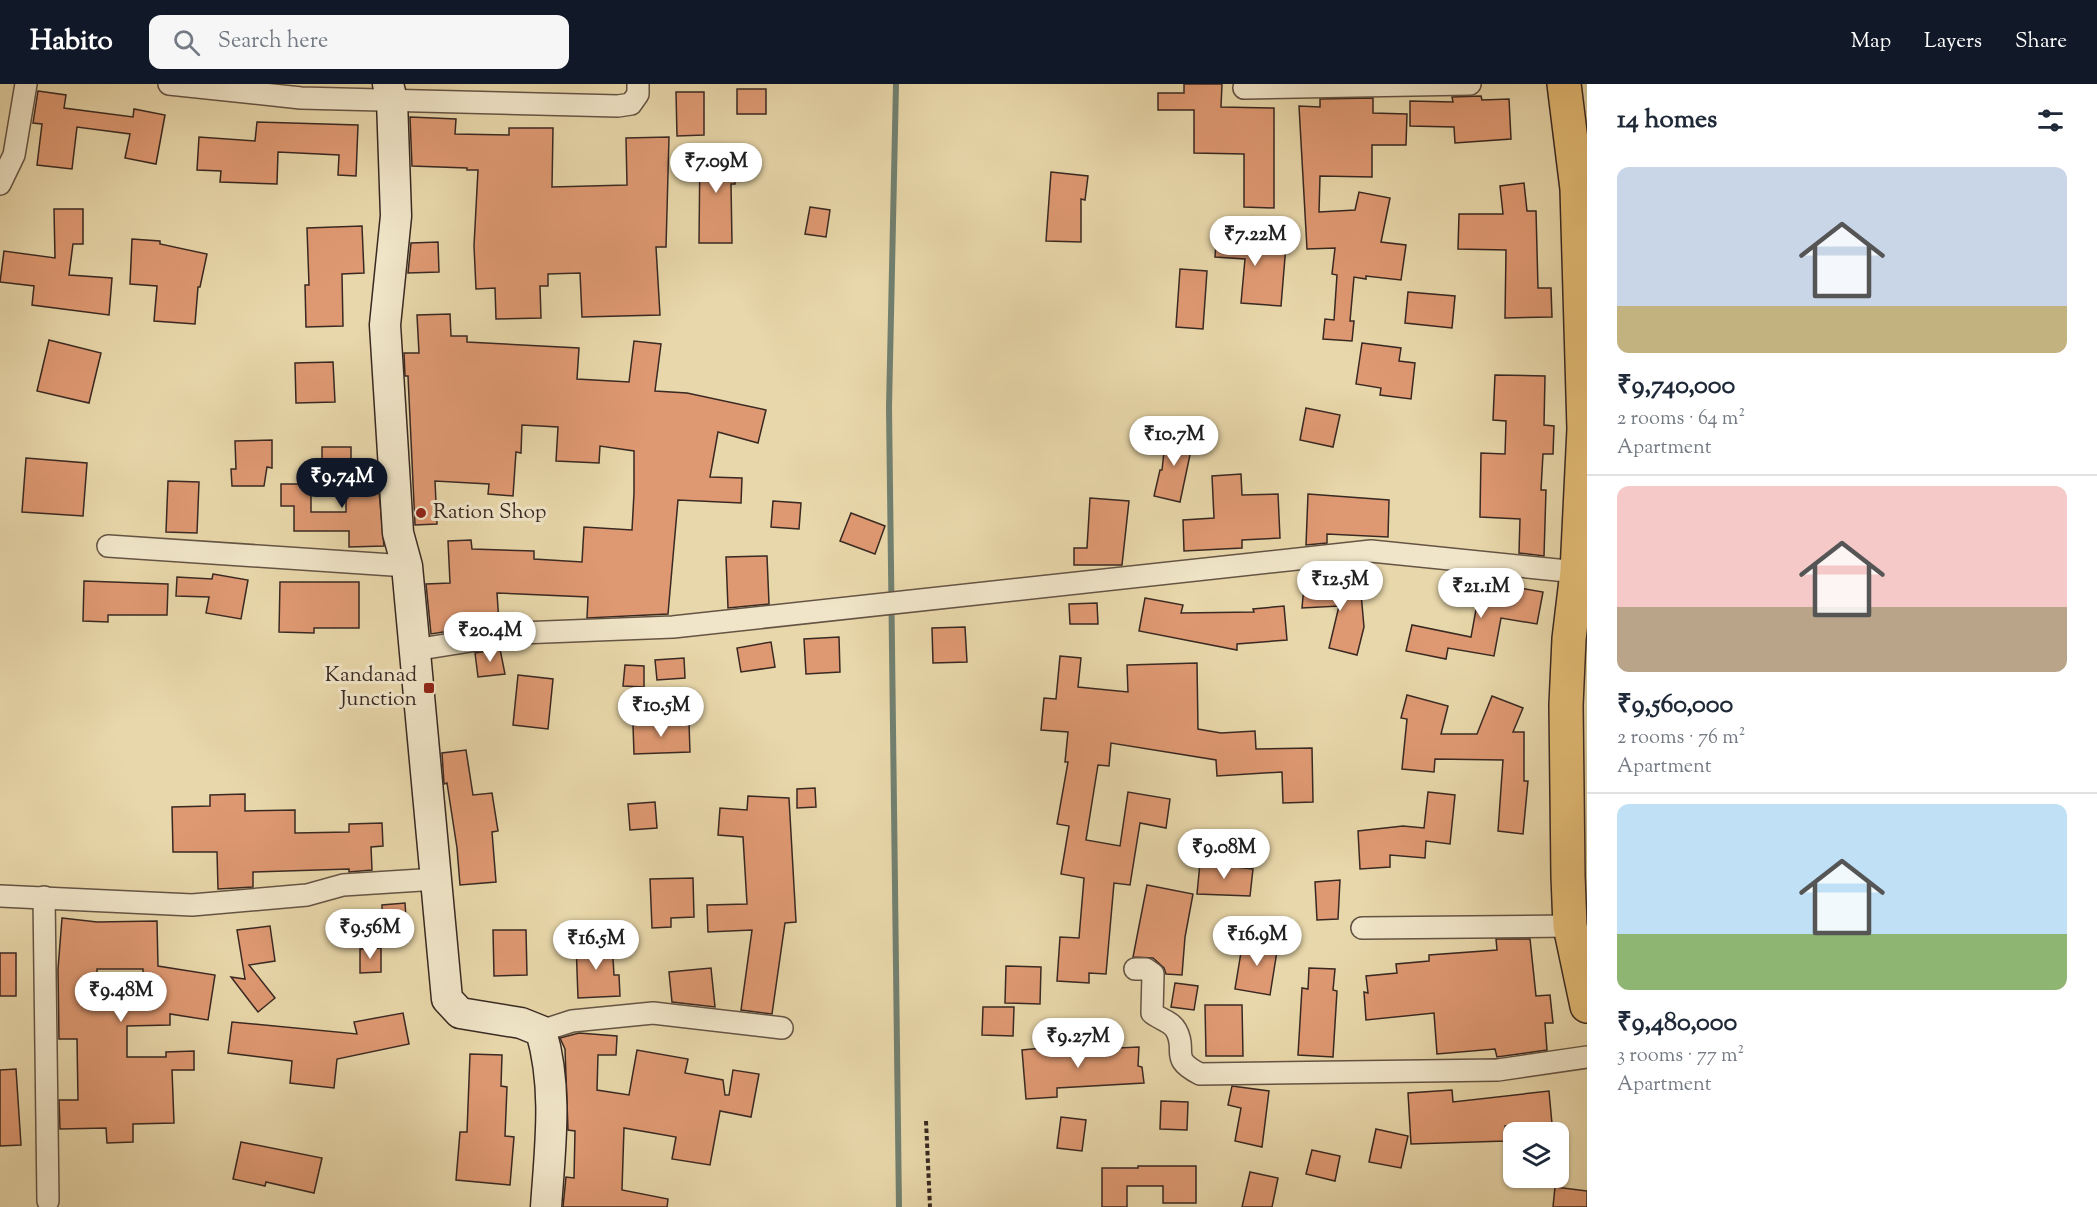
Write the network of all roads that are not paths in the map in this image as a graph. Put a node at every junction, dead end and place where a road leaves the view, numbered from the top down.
1 (27, 84) edge
2 (169, 84) edge
3 (639, 84) edge
4 (1470, 84) edge
5 (1564, 84) edge
6 (1244, 88) dead end
7 (390, 92) edge
8 (0, 184) edge
9 (108, 546) dead end
10 (407, 566) junction
11 (1577, 572) junction
12 (414, 650) junction
13 (437, 879) junction
14 (0, 896) edge
15 (44, 897) junction
16 (1570, 926) junction
17 (1362, 928) dead end
18 (1135, 969) dead end
19 (1587, 1006) edge
20 (782, 1028) dead end
21 (541, 1031) junction
22 (1587, 1058) edge
23 (48, 1201) dead end
24 (546, 1207) edge

1 - 8 street
2 - 7 street
3 - 7 street
4 - 6 street
5 - 11 main road
7 - 10 main road
9 - 10 street
10 - 12 main road
11 - 12 street
11 - 16 main road
12 - 13 main road
13 - 15 street
13 - 21 main road
14 - 15 street
15 - 23 street
16 - 17 street
16 - 19 main road
18 - 22 street
20 - 21 street
21 - 24 main road

